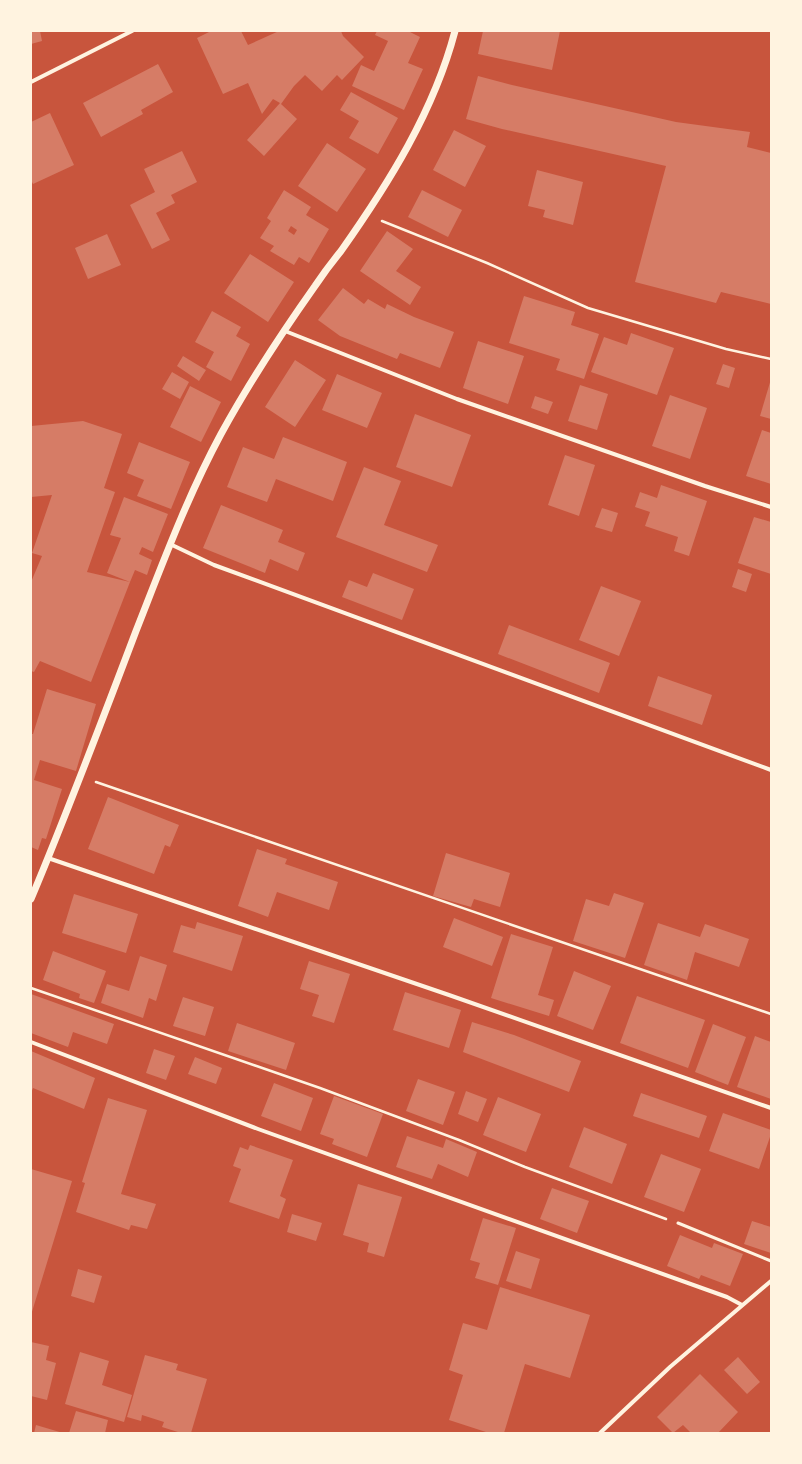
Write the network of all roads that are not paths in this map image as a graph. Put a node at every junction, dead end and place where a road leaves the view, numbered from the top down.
1 (132, 31) edge
2 (455, 31) edge
3 (31, 82) edge
4 (285, 331) junction
5 (771, 507) edge
6 (170, 544) junction
7 (771, 770) edge
8 (48, 858) junction
9 (31, 899) edge
10 (31, 1042) edge
11 (771, 1108) edge
12 (678, 1223) road end
13 (771, 1261) edge
14 (771, 1281) edge
15 (742, 1305) junction
16 (600, 1433) edge

1 - 3 street
2 - 4 street
4 - 5 street
4 - 6 street
6 - 7 street
6 - 8 street
8 - 9 street
8 - 11 street
10 - 15 street
12 - 13 lane
14 - 15 street
15 - 16 street

